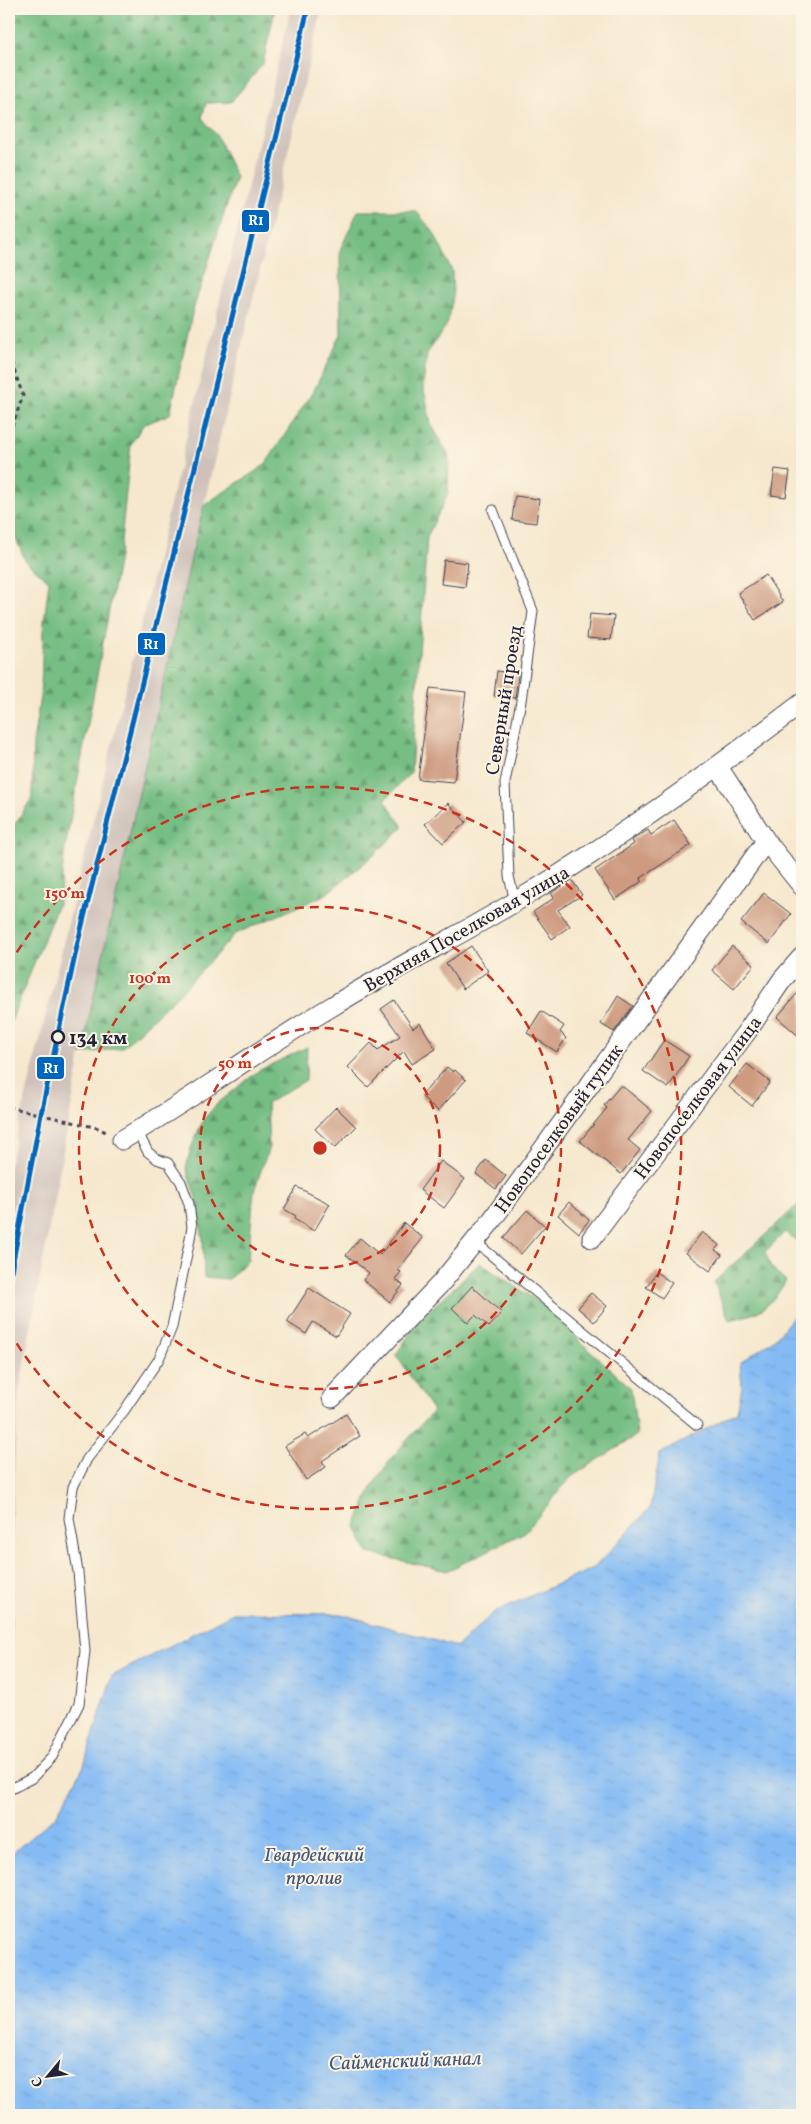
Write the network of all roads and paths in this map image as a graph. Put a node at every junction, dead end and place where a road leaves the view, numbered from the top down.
1 (9, 173) edge
2 (9, 232) edge
3 (9, 355) edge
4 (9, 426) edge
5 (493, 510) dead end
6 (802, 703) edge
7 (718, 767) junction
8 (766, 841) junction
9 (802, 886) edge
10 (515, 902) junction
11 (802, 957) edge
12 (9, 1108) edge
13 (140, 1130) junction
14 (122, 1140) joint
15 (592, 1238) dead end
16 (474, 1241) junction
17 (332, 1398) dead end
18 (697, 1425) dead end
19 (9, 1790) edge

1 - 2 path
3 - 4 path
5 - 10 lane, Северный проезд
6 - 7 street, Верхняя Поселковая улица
7 - 8 street
7 - 10 street, Верхняя Поселковая улица
8 - 9 street
8 - 16 street, Новопоселковый тупик
10 - 13 street, Верхняя Поселковая улица
11 - 15 street, Новопоселковая улица
12 - 14 path
13 - 14 street, Верхняя Поселковая улица
13 - 19 lane
16 - 17 street, Новопоселковый тупик
16 - 18 lane

